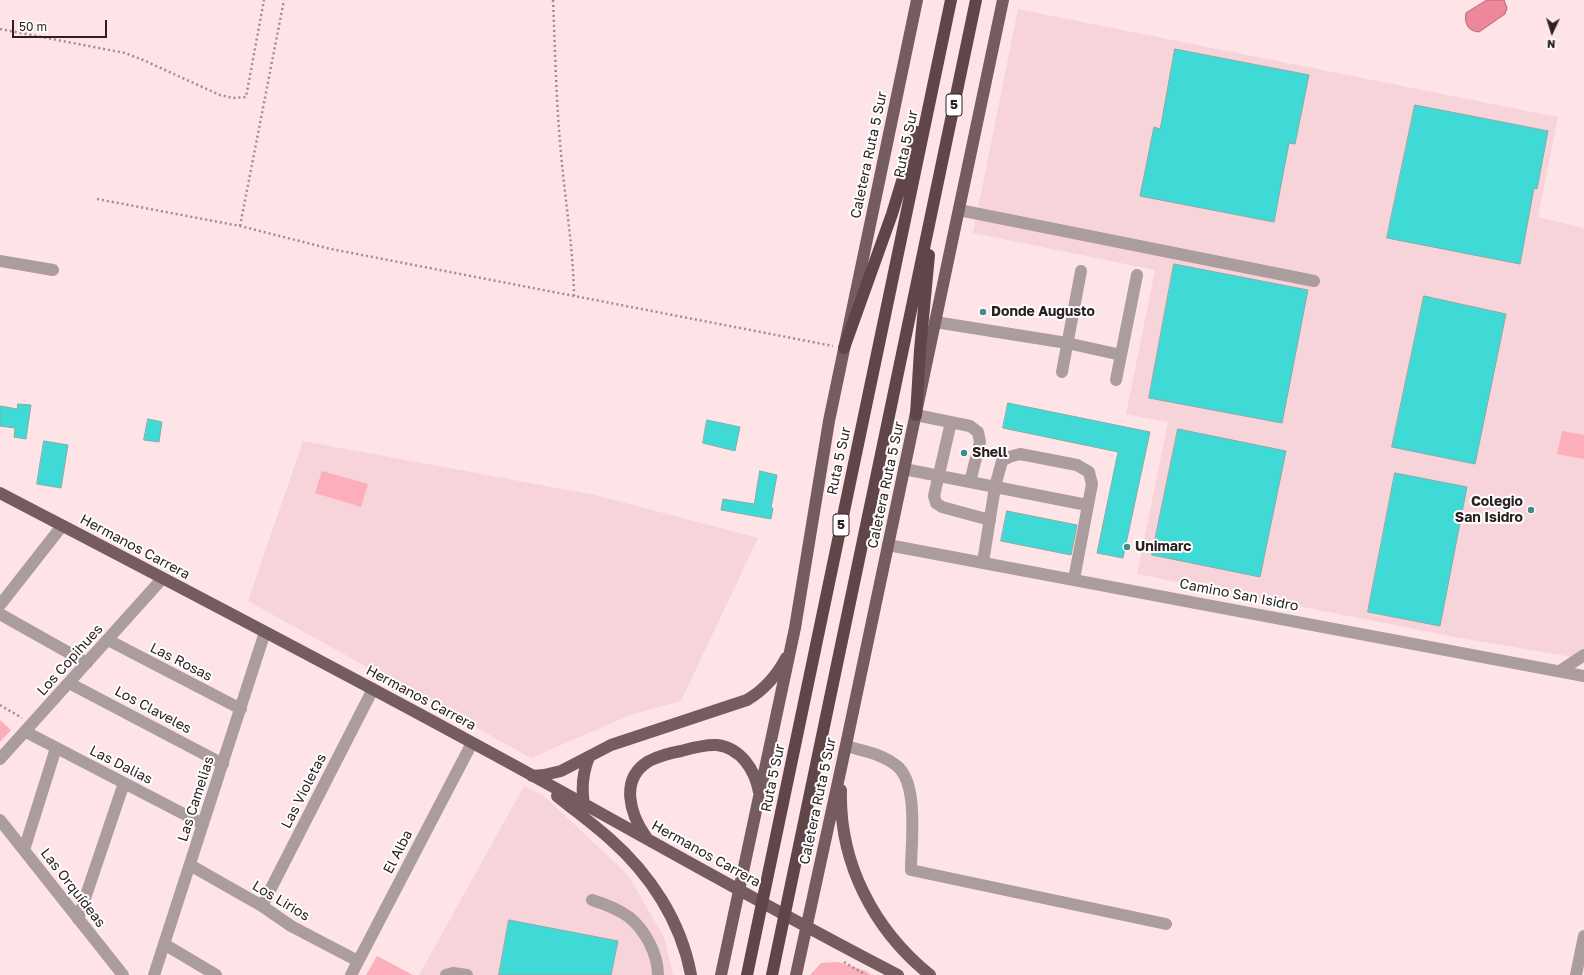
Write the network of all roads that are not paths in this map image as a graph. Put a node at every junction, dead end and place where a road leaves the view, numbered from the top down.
1 (917, 0) edge
2 (951, 0) edge
3 (976, 0) edge
4 (1003, 0) edge
5 (935, 76) junction
6 (932, 210) junction
7 (959, 210) junction
8 (0, 261) edge
9 (53, 270) dead end
10 (1081, 272) dead end
11 (1137, 275) dead end
12 (1314, 281) dead end
13 (935, 322) junction
14 (1067, 343) junction
15 (844, 348) junction
16 (1121, 355) junction
17 (1062, 372) dead end
18 (1116, 380) dead end
19 (916, 415) junction
20 (951, 422) junction
21 (904, 469) junction
22 (938, 476) junction
23 (970, 482) junction
24 (995, 487) junction
25 (0, 493) edge
26 (1087, 506) junction
27 (990, 520) junction
28 (62, 526) junction
29 (888, 545) junction
30 (983, 562) junction
31 (162, 579) junction
32 (1074, 580) junction
33 (0, 604) edge
34 (0, 614) edge
35 (265, 632) junction
36 (108, 640) junction
37 (791, 649) junction
38 (1584, 655) edge
39 (87, 664) junction
40 (1560, 671) junction
41 (1584, 676) edge
42 (70, 683) junction
43 (373, 689) junction
44 (241, 709) junction
45 (30, 728) junction
46 (472, 742) junction
47 (846, 746) junction
48 (56, 748) junction
49 (589, 757) junction
50 (843, 759) junction
51 (0, 760) edge
52 (223, 764) junction
53 (532, 776) junction
54 (124, 783) junction
55 (759, 795) junction
56 (584, 804) junction
57 (0, 820) edge
58 (203, 824) junction
59 (648, 839) junction
60 (24, 850) junction
61 (190, 865) junction
62 (592, 900) dead end
63 (262, 906) junction
64 (78, 919) junction
65 (1166, 924) dead end
66 (1584, 936) edge
67 (164, 944) junction
68 (358, 961) junction
69 (1581, 962) edge
70 (123, 975) edge
71 (154, 975) edge
72 (216, 975) edge
73 (351, 975) edge
74 (446, 975) edge
75 (467, 975) edge
76 (658, 975) edge
77 (691, 975) edge
78 (721, 975) edge
79 (748, 975) edge
80 (772, 975) edge
81 (796, 975) edge
82 (897, 975) edge
83 (930, 975) edge
84 (1576, 975) edge

1 - 15 main road, Caletera Ruta 5 Sur
2 - 5 highway, Ruta 5 Sur / 5
3 - 6 highway, 5
4 - 7 main road, Caletera Ruta 5 Sur
5 - 15 highway
5 - 79 highway, Ruta 5 Sur / 5
6 - 19 highway
6 - 80 highway, 5
7 - 12 street
7 - 13 main road, Caletera Ruta 5 Sur
8 - 9 street
10 - 14 street
11 - 16 street
13 - 14 street
13 - 19 main road, Caletera Ruta 5 Sur
14 - 16 street
14 - 17 street
15 - 37 main road, Caletera Ruta 5 Sur
16 - 18 street
19 - 20 street
19 - 21 main road, Caletera Ruta 5 Sur
20 - 22 street
20 - 23 street
21 - 22 street
21 - 29 main road, Caletera Ruta 5 Sur
22 - 23 street
22 - 27 street
23 - 24 street
24 - 26 street
24 - 26 street
24 - 27 street
25 - 28 main road, Hermanos Carrera
26 - 32 street
27 - 30 street
28 - 31 main road, Hermanos Carrera
28 - 33 street
29 - 30 street, Camino San Isidro
29 - 47 main road, Caletera Ruta 5 Sur
30 - 32 street, Camino San Isidro
31 - 35 main road, Hermanos Carrera
31 - 36 street, Los Copihues
32 - 40 street, Camino San Isidro
34 - 39 street
35 - 43 main road, Hermanos Carrera
35 - 44 street, Las Camelias
36 - 39 street, Los Copihues
36 - 44 street, Las Rosas
37 - 49 main road
37 - 55 main road, Caletera Ruta 5 Sur
38 - 40 street
39 - 42 street, Los Copihues
40 - 41 street, Camino San Isidro
42 - 45 street, Los Copihues
42 - 52 street, Los Claveles
43 - 46 main road, Hermanos Carrera
43 - 63 street, Las Violetas
44 - 52 street, Las Camelias
45 - 48 street, Las Dalias
45 - 51 street, Los Copihues
46 - 53 main road, Hermanos Carrera
46 - 68 street, El Alba
47 - 50 main road, Caletera Ruta 5 Sur
47 - 65 street
48 - 54 street, Las Dalias
48 - 60 street
49 - 53 main road
49 - 56 main road
50 - 81 main road, Caletera Ruta 5 Sur
50 - 83 main road
52 - 58 street, Las Camelias
53 - 56 main road, Hermanos Carrera
53 - 77 main road
54 - 58 street, Las Dalias
54 - 64 street
55 - 59 main road
55 - 78 main road, Caletera Ruta 5 Sur
56 - 59 main road, Hermanos Carrera
57 - 60 street, Las Orquídeas
58 - 61 street, Las Camelias
59 - 82 main road, Hermanos Carrera
60 - 64 street, Las Orquídeas
61 - 63 street, Los Lirios
61 - 67 street, Las Camelias
62 - 76 street
63 - 68 street, Los Lirios
64 - 70 street, Las Orquídeas
66 - 69 street
67 - 71 street, Las Camelias
67 - 72 street
68 - 73 street, El Alba
69 - 84 street
74 - 75 street

